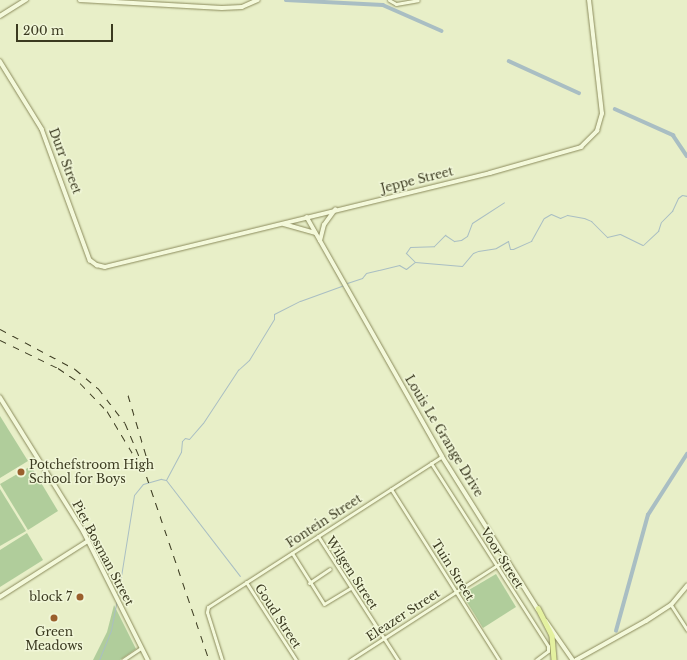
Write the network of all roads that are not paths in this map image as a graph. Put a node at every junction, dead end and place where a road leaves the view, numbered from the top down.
1 (26, 0) edge
2 (80, 0) edge
3 (258, 0) edge
4 (389, 0) edge
5 (418, 0) edge
6 (589, 0) edge
7 (0, 16) edge
8 (0, 61) edge
9 (335, 210) junction
10 (307, 217) junction
11 (284, 224) junction
12 (315, 233) junction
13 (320, 241) junction
14 (105, 267) joint
15 (0, 397) edge
16 (442, 456) junction
17 (431, 463) junction
18 (391, 489) junction
19 (318, 536) junction
20 (88, 541) junction
21 (292, 553) junction
22 (507, 559) junction
23 (496, 567) junction
24 (330, 569) dead end
25 (246, 582) junction
26 (309, 583) junction
27 (687, 586) edge
28 (351, 588) junction
29 (456, 592) junction
30 (0, 597) edge
31 (671, 605) junction
32 (538, 608) junction
33 (687, 630) edge
34 (384, 638) junction
35 (141, 648) junction
36 (123, 660) edge
37 (148, 660) edge
38 (222, 660) edge
39 (296, 660) edge
40 (350, 660) edge
41 (398, 660) edge
42 (499, 660) edge
43 (536, 660) edge
44 (554, 660) edge
45 (573, 660) edge
46 (576, 660) edge

1 - 7 street
2 - 3 street
4 - 5 street
6 - 9 street, Jeppe Street
8 - 14 street, Durr Street
9 - 10 street, Jeppe Street
9 - 13 street
10 - 11 street, Jeppe Street
10 - 12 street, Louis Le Grange Drive
11 - 12 street
11 - 14 street, Jeppe Street
12 - 13 street, Louis Le Grange Drive
13 - 16 street, Louis Le Grange Drive
15 - 20 street, Piet Bosman Street
16 - 17 street, Fontein Street
16 - 22 street, Louis Le Grange Drive
17 - 18 street, Fontein Street
17 - 23 street, Voor Street
18 - 19 street, Fontein Street
18 - 29 street, Tuin Street
19 - 21 street, Fontein Street
19 - 28 street, Wilgen Street
20 - 30 street
20 - 35 street, Piet Bosman Street
21 - 25 street, Fontein Street
21 - 26 street
22 - 23 street, Eleazer Street
22 - 32 street, Louis Le Grange Drive
23 - 29 street, Eleazer Street
23 - 43 street, Voor Street
24 - 26 street
25 - 38 street, Fontein Street
25 - 39 street, Goud Street
26 - 28 street
27 - 31 street
28 - 34 street, Wilgen Street
29 - 34 street, Eleazer Street
29 - 42 street, Tuin Street
31 - 33 street
31 - 46 street
32 - 44 main road
32 - 45 street, Louis Le Grange Drive
34 - 40 street, Eleazer Street
34 - 41 street, Wilgen Street
35 - 36 street
35 - 37 street, Piet Bosman Street

